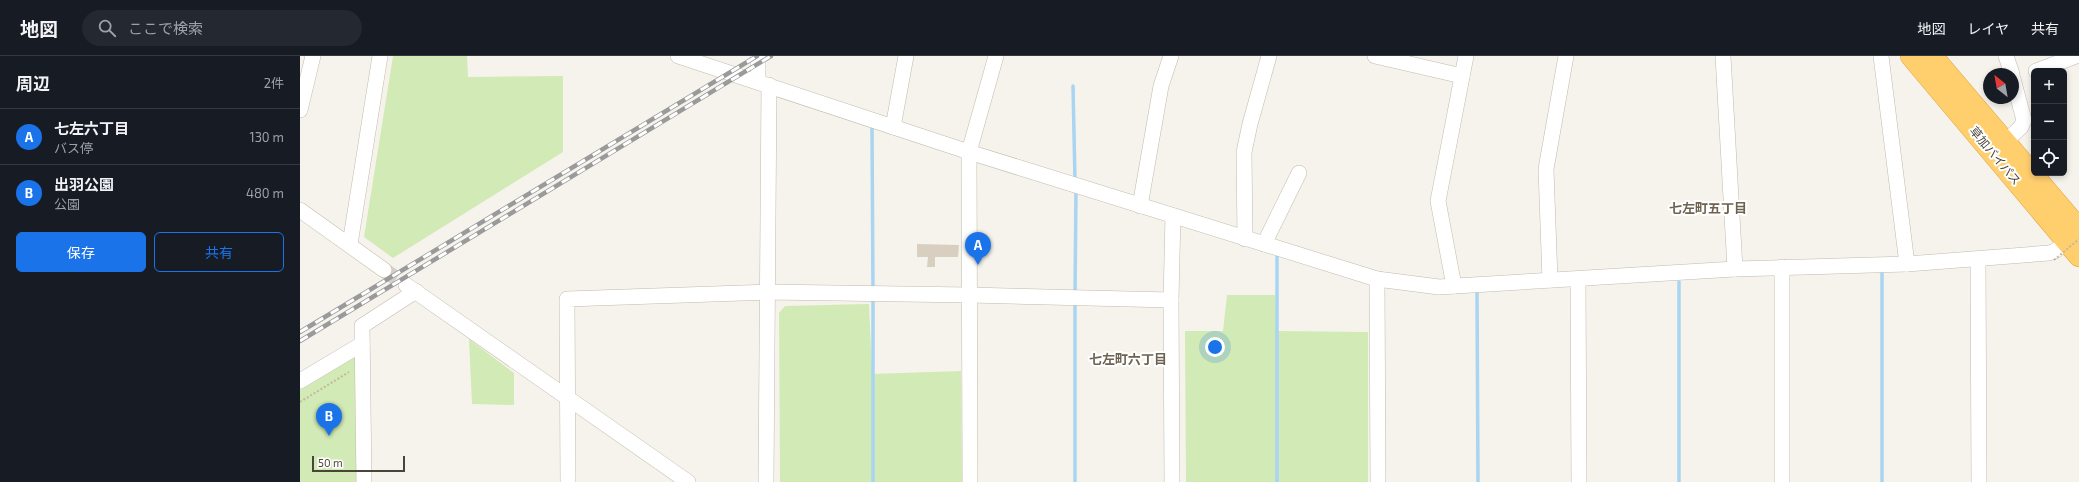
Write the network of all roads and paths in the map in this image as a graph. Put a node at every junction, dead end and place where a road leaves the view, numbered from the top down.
1 (313, 56) edge
2 (380, 56) edge
3 (678, 56) edge
4 (758, 56) edge
5 (906, 56) edge
6 (996, 56) edge
7 (1171, 56) edge
8 (1269, 56) edge
9 (1375, 56) edge
10 (1466, 56) edge
11 (1566, 56) edge
12 (1723, 56) edge
13 (1881, 56) edge
14 (1911, 56) edge
15 (1932, 56) edge
16 (2006, 56) edge
17 (2076, 56) edge
18 (2010, 68) edge
19 (2043, 68) edge
20 (2031, 72) edge
21 (1462, 76) junction
22 (2019, 77) edge
23 (763, 84) junction
24 (2019, 101) edge
25 (300, 110) edge
26 (893, 128) junction
27 (2005, 142) junction
28 (969, 152) junction
29 (1299, 173) dead end
30 (1140, 206) junction
31 (300, 210) edge
32 (1173, 216) junction
33 (1245, 239) junction
34 (2077, 239) edge
35 (350, 244) junction
36 (1264, 244) junction
37 (1978, 259) junction
38 (2054, 260) dead end
39 (1907, 264) junction
40 (1782, 267) junction
41 (1735, 269) junction
42 (384, 270) tunnel mouth
43 (1377, 279) junction
44 (1578, 279) junction
45 (1550, 280) junction
46 (1454, 286) junction
47 (768, 292) junction
48 (970, 295) junction
49 (1171, 300) junction
50 (362, 344) junction
51 (349, 372) dead end
52 (300, 381) edge
53 (567, 397) junction
54 (300, 402) edge
55 (364, 482) edge
56 (568, 482) edge
57 (688, 482) edge
58 (766, 482) edge
59 (970, 482) edge
60 (1172, 482) edge
61 (1378, 482) edge
62 (1579, 482) edge
63 (1782, 482) edge
64 (1978, 482) edge

1 - 25 street
2 - 35 street
3 - 23 street
4 - 23 street
5 - 26 street
6 - 28 street
7 - 30 street
8 - 33 street
9 - 21 street
10 - 21 street
11 - 45 street
12 - 41 street
13 - 39 street
14 - 34 highway, 草加バイパス
15 - 27 highway, 草加バイパス
16 - 18 street
17 - 19 street
20 - 22 street
21 - 46 street
23 - 26 street
23 - 47 street
24 - 27 street
26 - 28 street
27 - 34 highway, 草加バイパス
28 - 30 street
28 - 48 street
29 - 36 street
30 - 32 street
31 - 35 street
32 - 33 street
32 - 49 street
33 - 36 street
34 - 37 street
34 - 38 path, bridge
35 - 42 street
36 - 43 street
37 - 39 street
37 - 64 street
39 - 40 street
40 - 41 street
40 - 63 street
41 - 44 street
43 - 46 street
43 - 61 street
44 - 45 street
44 - 62 street
45 - 46 street
47 - 48 street
47 - 53 street
47 - 58 street
48 - 49 street
48 - 59 street
49 - 60 street
50 - 52 street
50 - 53 street
50 - 55 street
51 - 54 path
53 - 56 street
53 - 57 street

